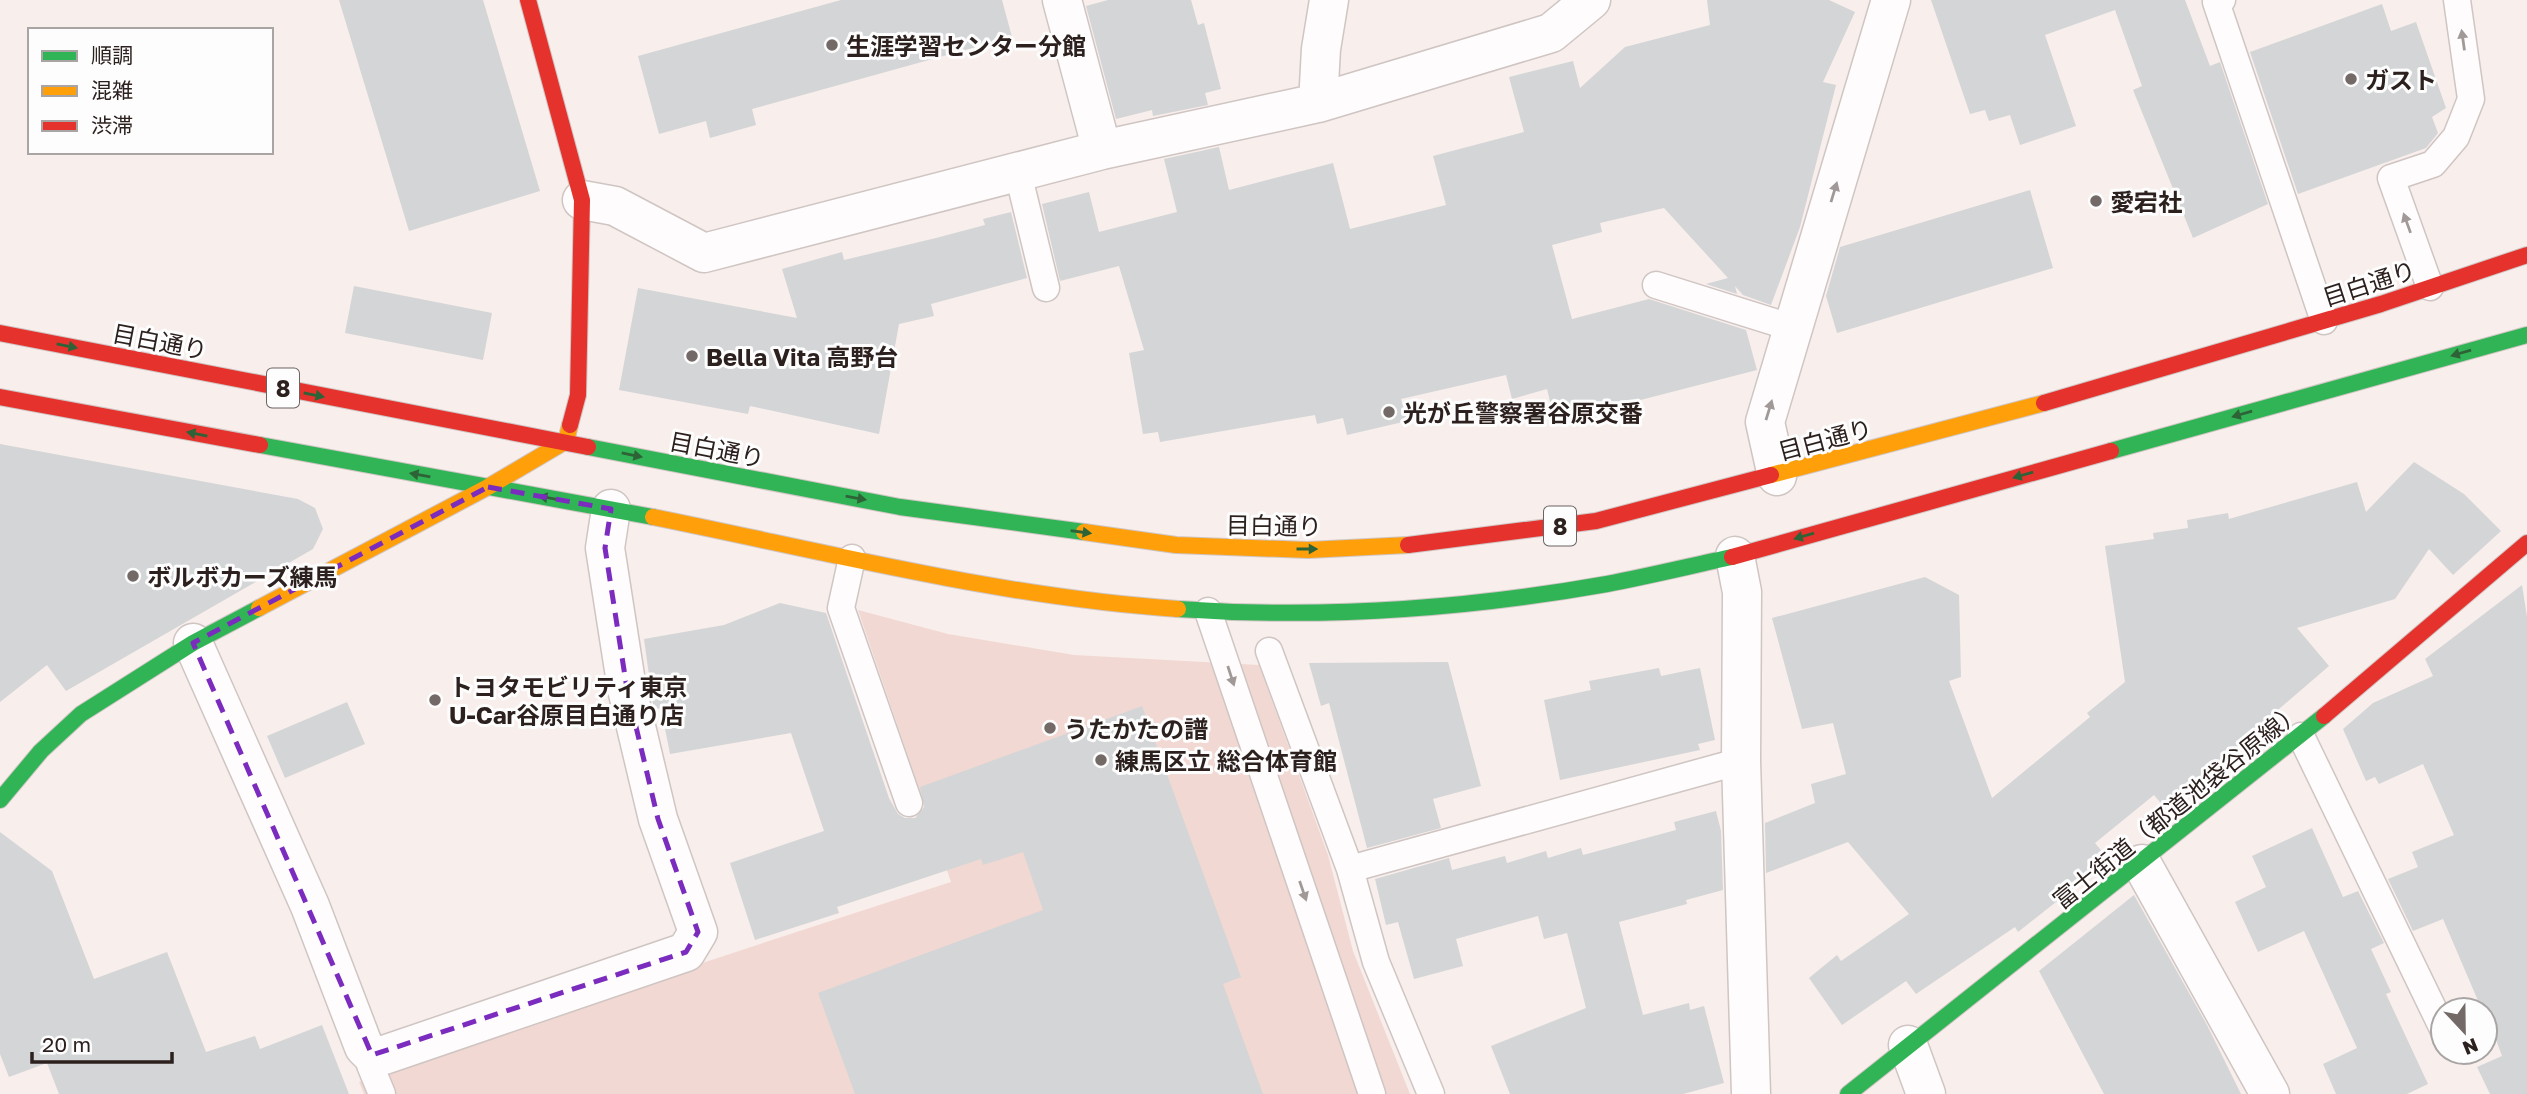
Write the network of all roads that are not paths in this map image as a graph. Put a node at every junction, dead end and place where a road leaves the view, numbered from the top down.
1 (1062, 0) edge
2 (1329, 0) edge
3 (1591, 0) edge
4 (1891, 0) edge
5 (2222, 0) edge
6 (2457, 0) edge
7 (533, 1) edge
8 (1318, 103) junction
9 (1102, 150) junction
10 (1018, 173) junction
11 (582, 200) junction
12 (2527, 256) edge
13 (1656, 285) dead end
14 (2430, 287) junction
15 (1046, 288) dead end
16 (2324, 321) junction
17 (1793, 328) junction
18 (0, 333) edge
19 (2527, 335) edge
20 (0, 397) edge
21 (566, 441) junction
22 (1777, 476) junction
23 (488, 487) junction
24 (611, 509) junction
25 (2527, 543) edge
26 (1735, 555) junction
27 (852, 558) junction
28 (1209, 611) junction
29 (193, 643) junction
30 (1269, 650) dead end
31 (2301, 736) junction
32 (1741, 761) junction
33 (0, 800) edge
34 (909, 803) dead end
35 (2142, 864) junction
36 (1350, 869) junction
37 (2429, 1000) edge
38 (1908, 1045) junction
39 (372, 1055) junction
40 (382, 1094) edge
41 (1372, 1094) edge
42 (1431, 1094) edge
43 (1751, 1094) edge
44 (1849, 1094) edge
45 (1926, 1094) edge
46 (2270, 1094) edge

1 - 9 street
2 - 8 street
3 - 8 street
17 -> 4 street
5 - 16 lane
14 -> 6 lane
7 - 11 main road
8 - 9 street
9 - 10 street
10 - 11 street
10 - 15 lane
11 - 21 main road
12 - 14 main road, 目白通り / 8
13 - 17 lane
14 - 16 main road, 目白通り / 8
16 - 22 main road, 目白通り / 8
22 -> 17 street
18 -> 21 main road, 目白通り / 8
19 -> 26 main road
23 -> 20 main road
21 -> 22 main road, 目白通り / 8
21 - 23 main road
24 -> 23 main road
23 - 29 main road
24 - 27 main road
24 - 39 street
25 - 31 main road, 富士街道（都道池袋谷原線）
26 - 28 main road
26 - 32 street
27 - 28 main road
27 - 34 lane
28 -> 41 lane
29 - 33 main road
29 - 39 street
30 - 36 lane
31 - 35 main road, 富士街道（都道池袋谷原線）
31 - 37 lane
32 - 36 lane
32 - 43 street
35 - 38 main road, 富士街道（都道池袋谷原線）
35 - 46 street
36 - 42 lane
38 - 44 main road, 富士街道（都道池袋谷原線）
38 - 45 street
39 - 40 lane

